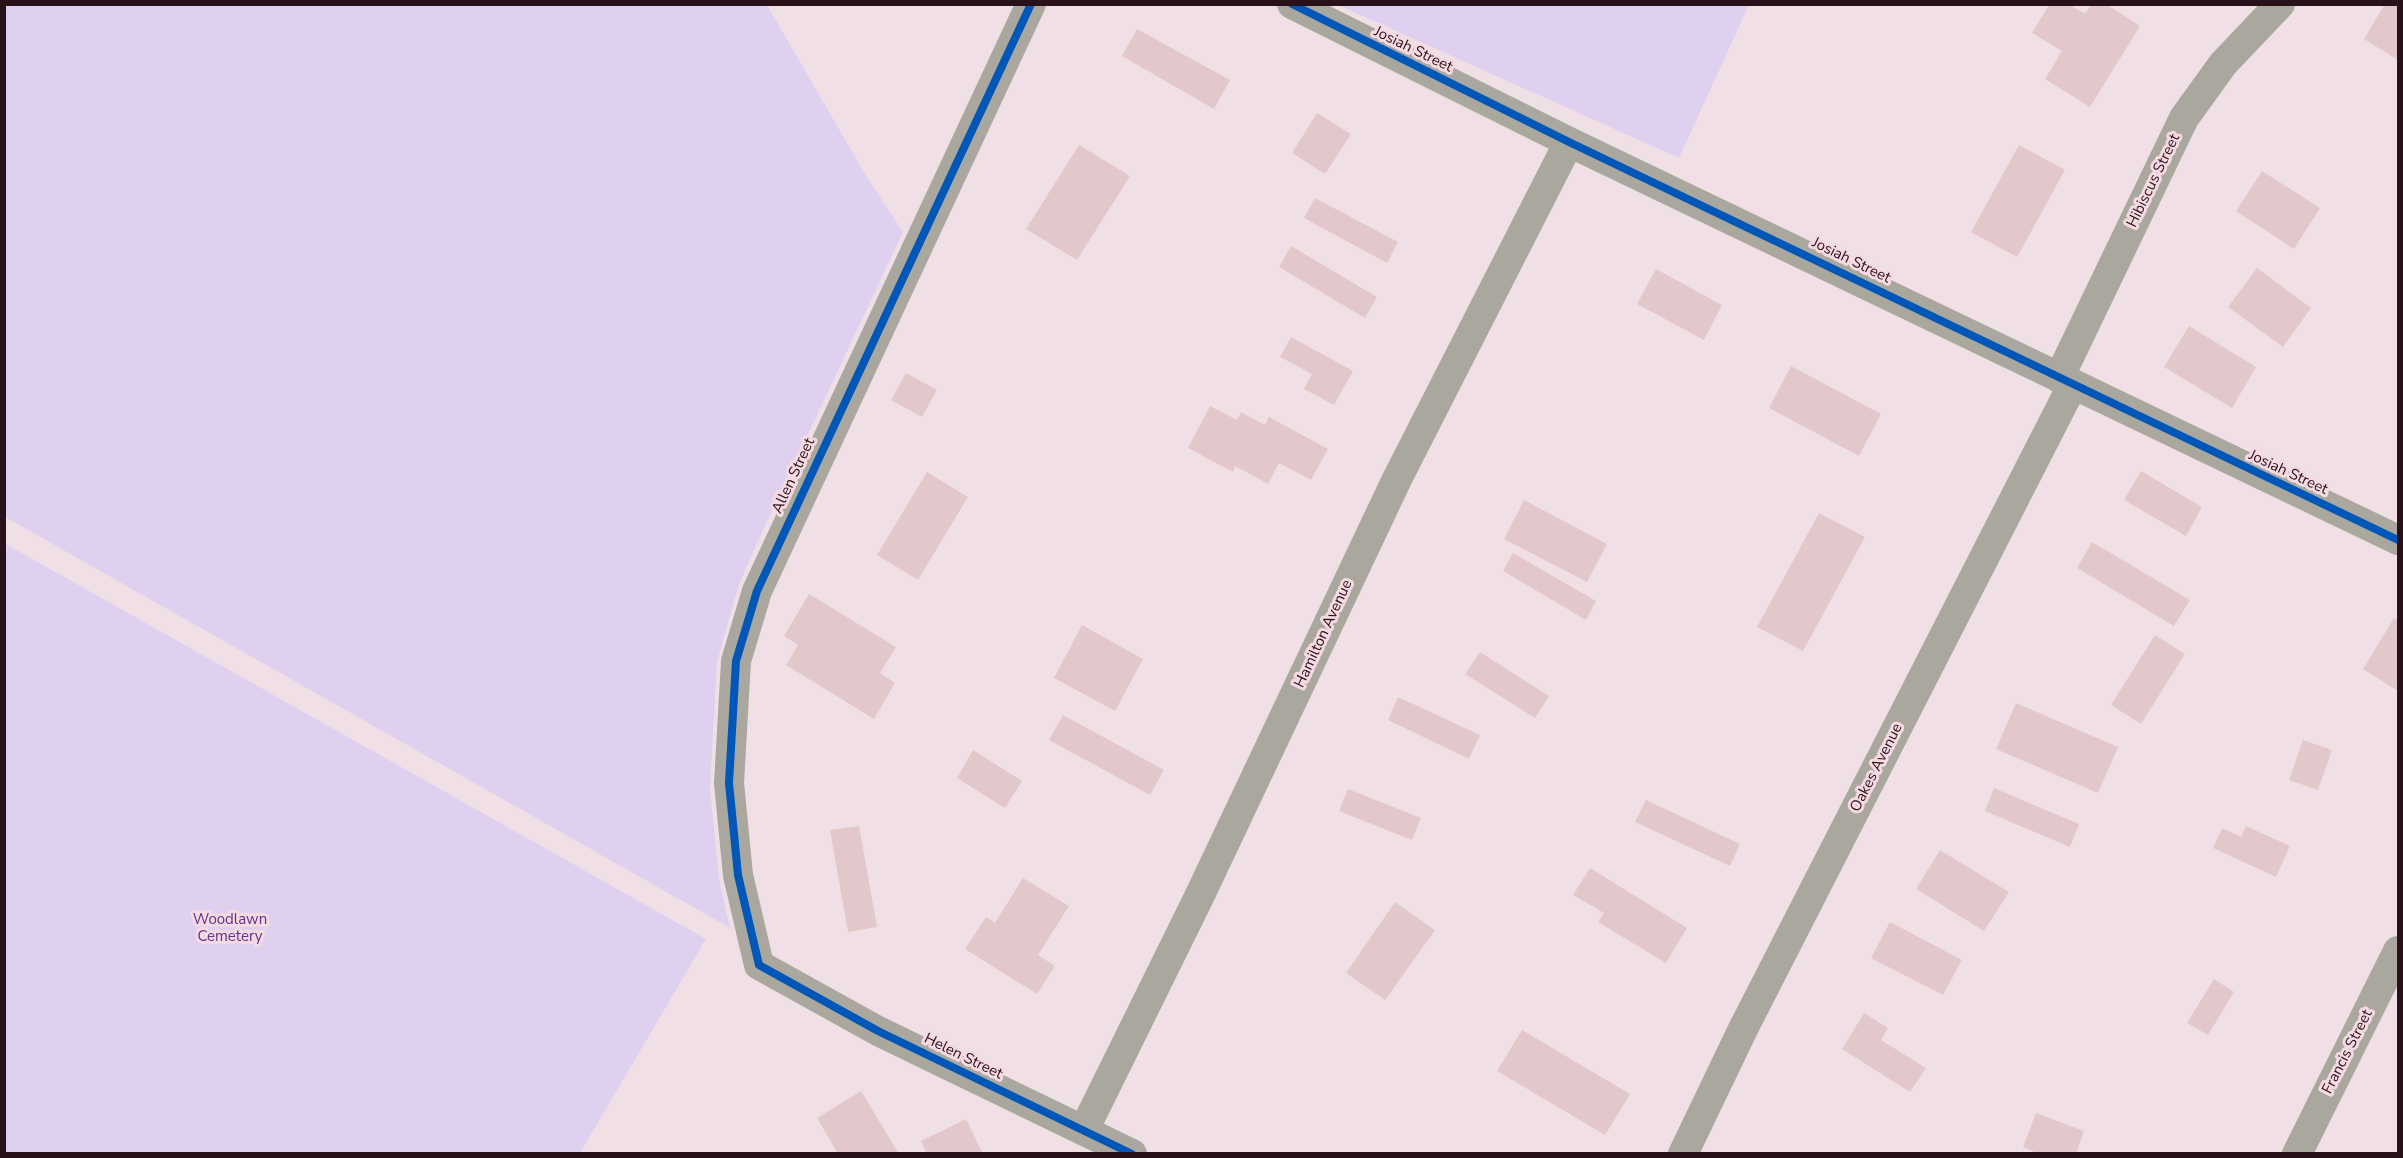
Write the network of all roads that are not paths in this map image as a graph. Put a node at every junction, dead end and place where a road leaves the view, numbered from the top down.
1 (1031, 4) edge
2 (1292, 4) edge
3 (2280, 4) edge
4 (1569, 142) junction
5 (2066, 381) junction
6 (2398, 540) edge
7 (2398, 951) edge
8 (784, 979) joint
9 (1084, 1130) junction
10 (1132, 1154) edge
11 (1683, 1154) edge
12 (2297, 1154) edge

1 - 8 street, Allen Street
2 - 4 street, Josiah Street
3 - 5 street, Hibiscus Street
4 - 5 street, Josiah Street
4 - 9 street, Hamilton Avenue
5 - 6 street, Josiah Street
5 - 11 street, Oakes Avenue
7 - 12 street, Francis Street
8 - 9 street, Helen Street
9 - 10 street, Helen Street

